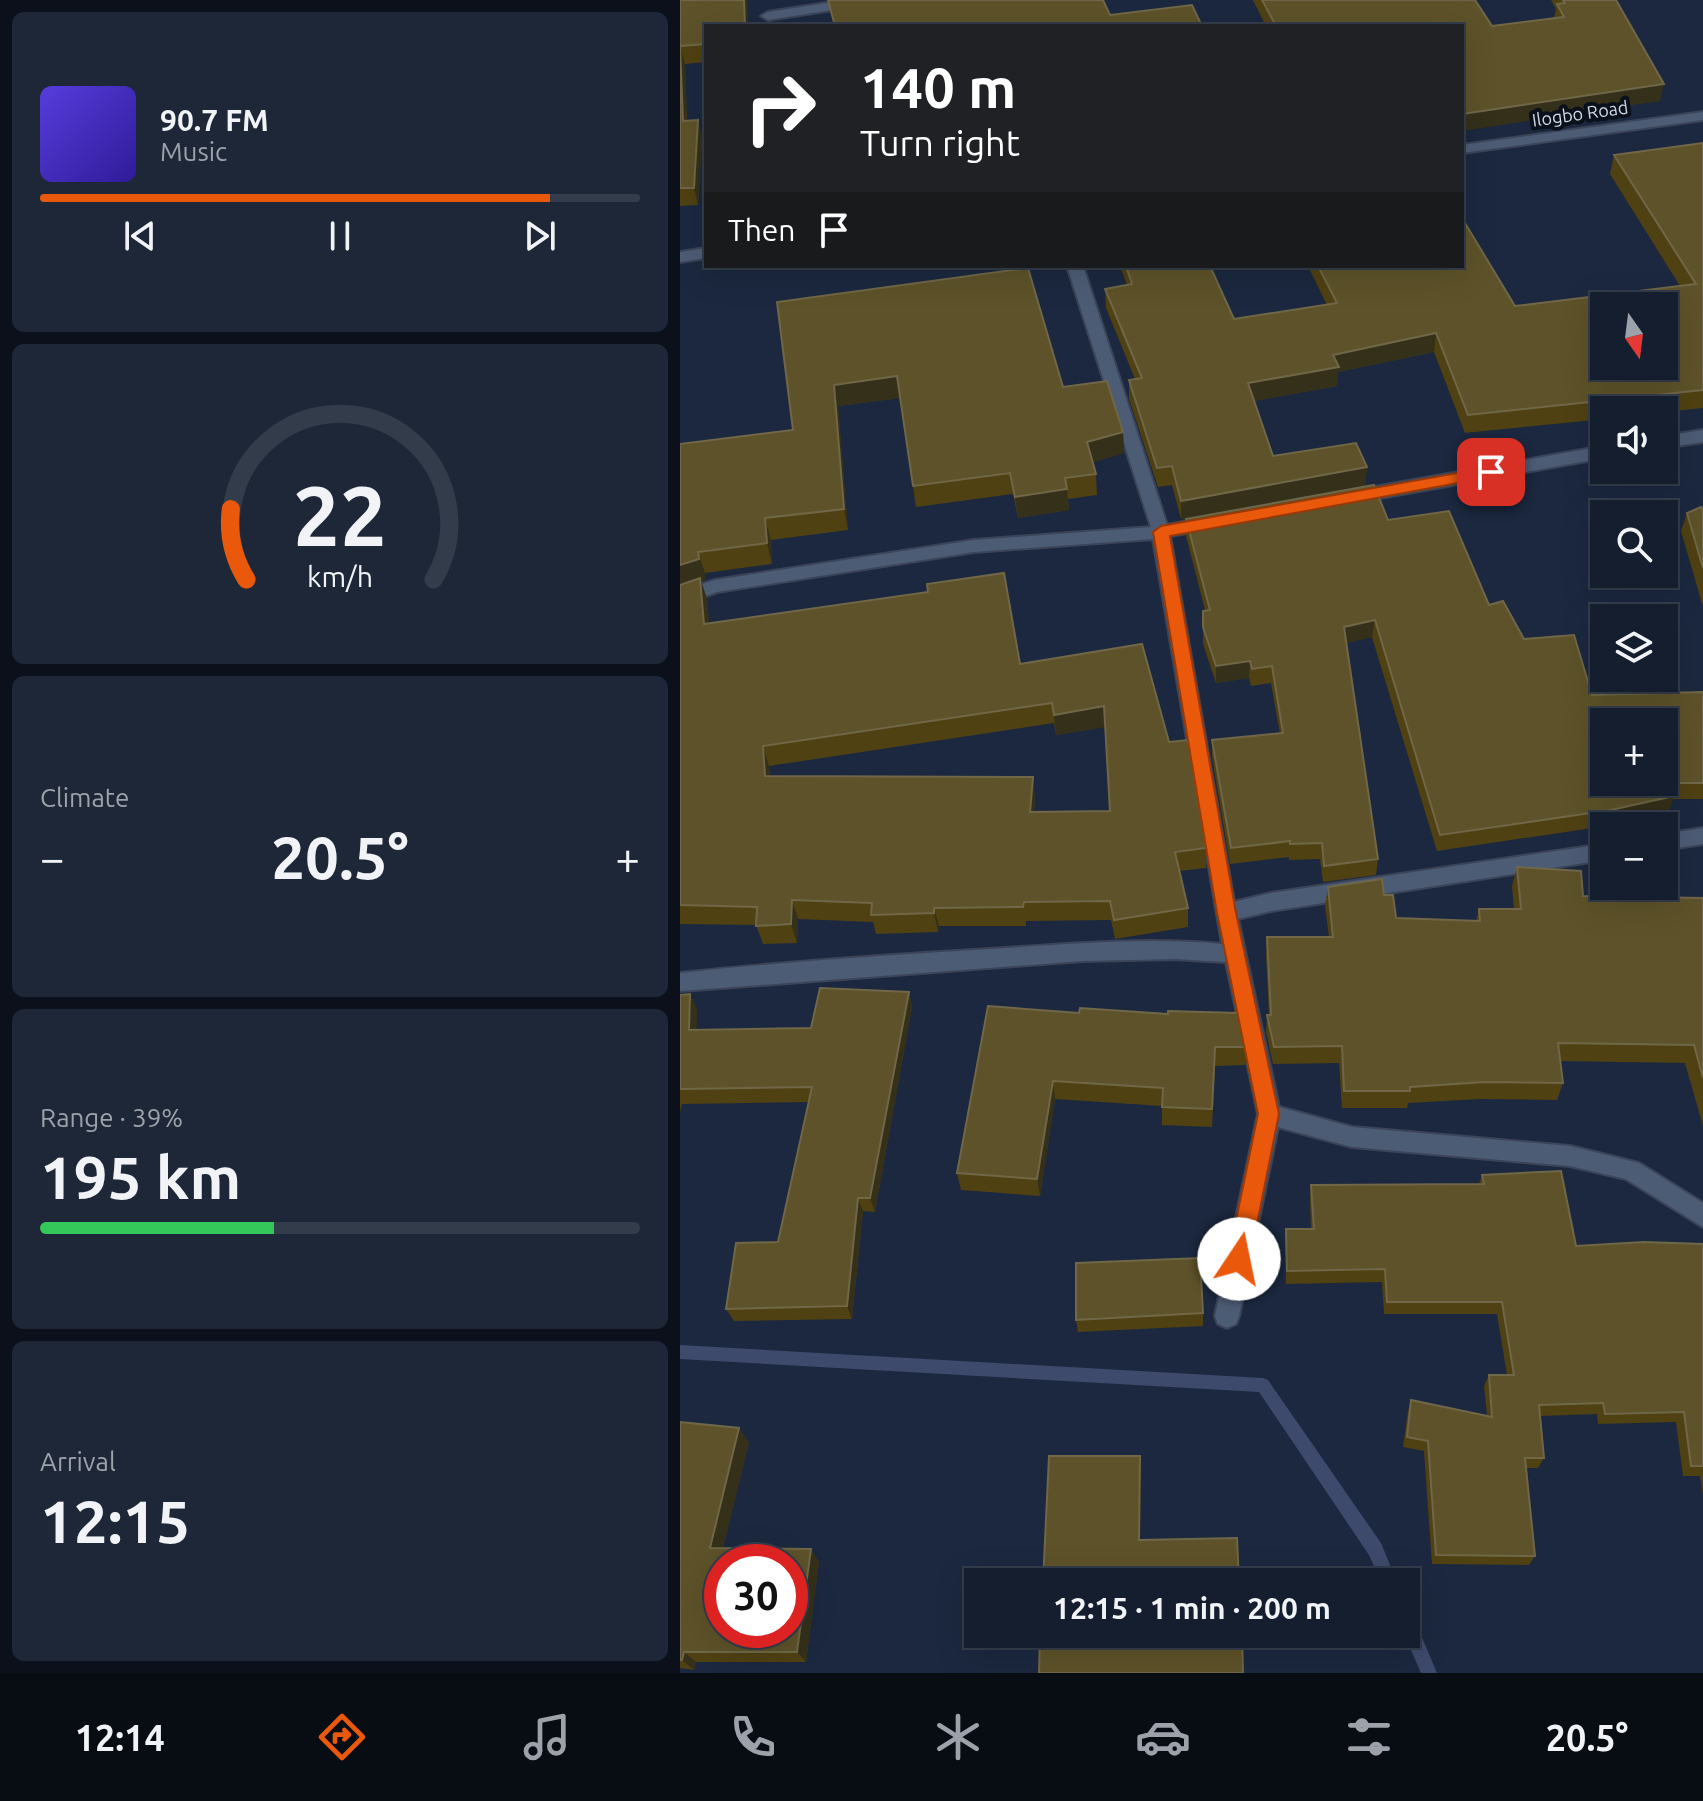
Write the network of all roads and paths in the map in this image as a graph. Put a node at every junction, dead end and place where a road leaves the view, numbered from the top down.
1 (761, 0) edge
2 (871, 0) edge
3 (767, 21) edge
4 (1703, 116) edge
5 (1464, 149) edge
6 (704, 253) edge
7 (680, 257) edge
8 (1076, 268) edge
9 (1703, 436) edge
10 (1678, 440) edge
11 (1590, 455) edge
12 (1332, 501) edge
13 (1223, 521) edge
14 (1161, 532) junction
15 (680, 598) edge
16 (1703, 836) edge
17 (1678, 840) edge
18 (1590, 854) edge
19 (1226, 913) junction
20 (1235, 954) junction
21 (680, 982) edge
22 (1269, 1114) junction
23 (1703, 1216) edge
24 (1227, 1316) dead end

1 - 3 street
2 - 3 street
4 - 5 street, Ilogbo Road
6 - 7 street
8 - 14 street
9 - 10 street
11 - 12 street
13 - 14 street
14 - 15 street
14 - 19 street
16 - 17 street
18 - 19 street
19 - 20 street
20 - 21 street
20 - 22 street
22 - 23 street
22 - 24 street

